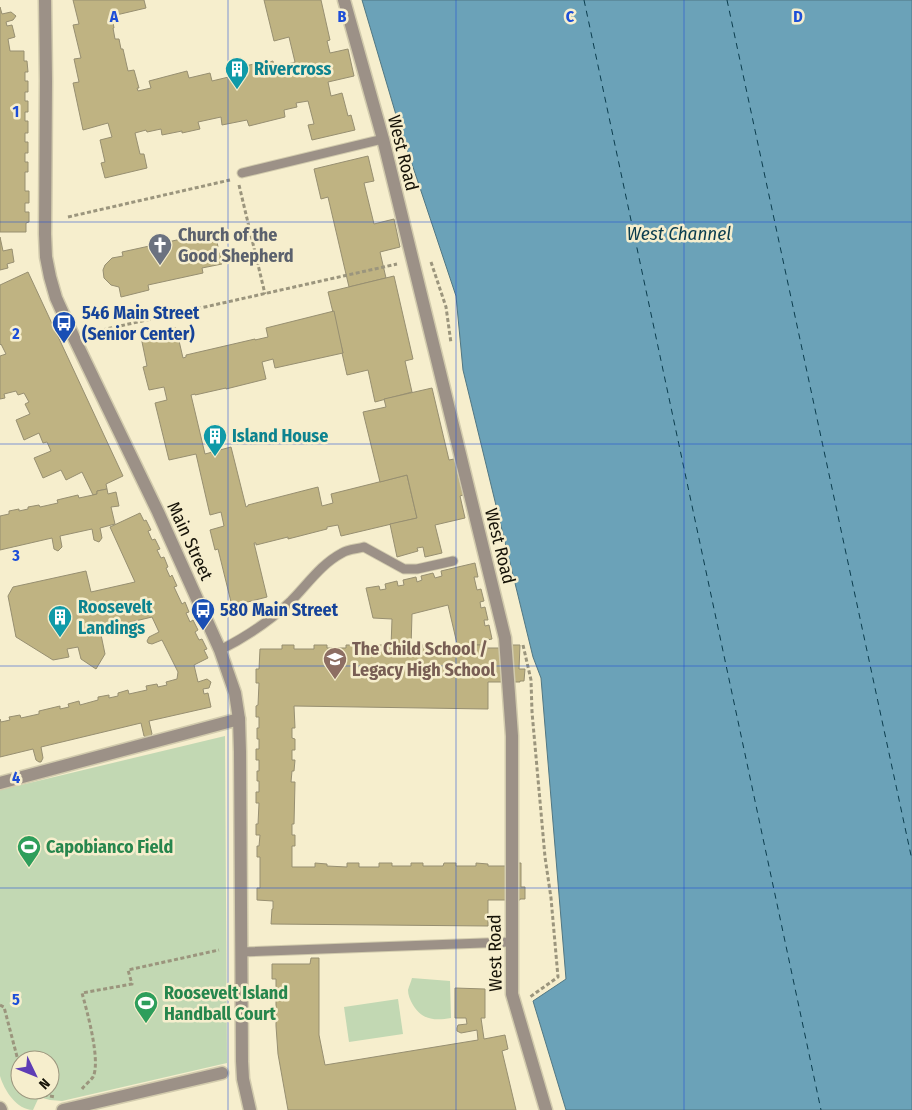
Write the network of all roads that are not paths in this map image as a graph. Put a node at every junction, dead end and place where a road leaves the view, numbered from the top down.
1 (45, 0) edge
2 (344, 0) edge
3 (382, 140) junction
4 (242, 173) dead end
5 (453, 561) dead end
6 (220, 650) junction
7 (239, 719) junction
8 (0, 782) edge
9 (512, 942) junction
10 (241, 952) junction
11 (222, 1073) dead end
12 (63, 1110) edge
13 (250, 1110) edge
14 (546, 1110) edge

1 - 6 street, Main Street
2 - 3 street, West Road
3 - 4 lane
3 - 9 street, West Road
5 - 6 lane
6 - 7 street, Main Street
7 - 8 street
7 - 10 street, Main Street
9 - 10 lane
9 - 14 street, West Road
10 - 13 street, Main Street
11 - 12 street

